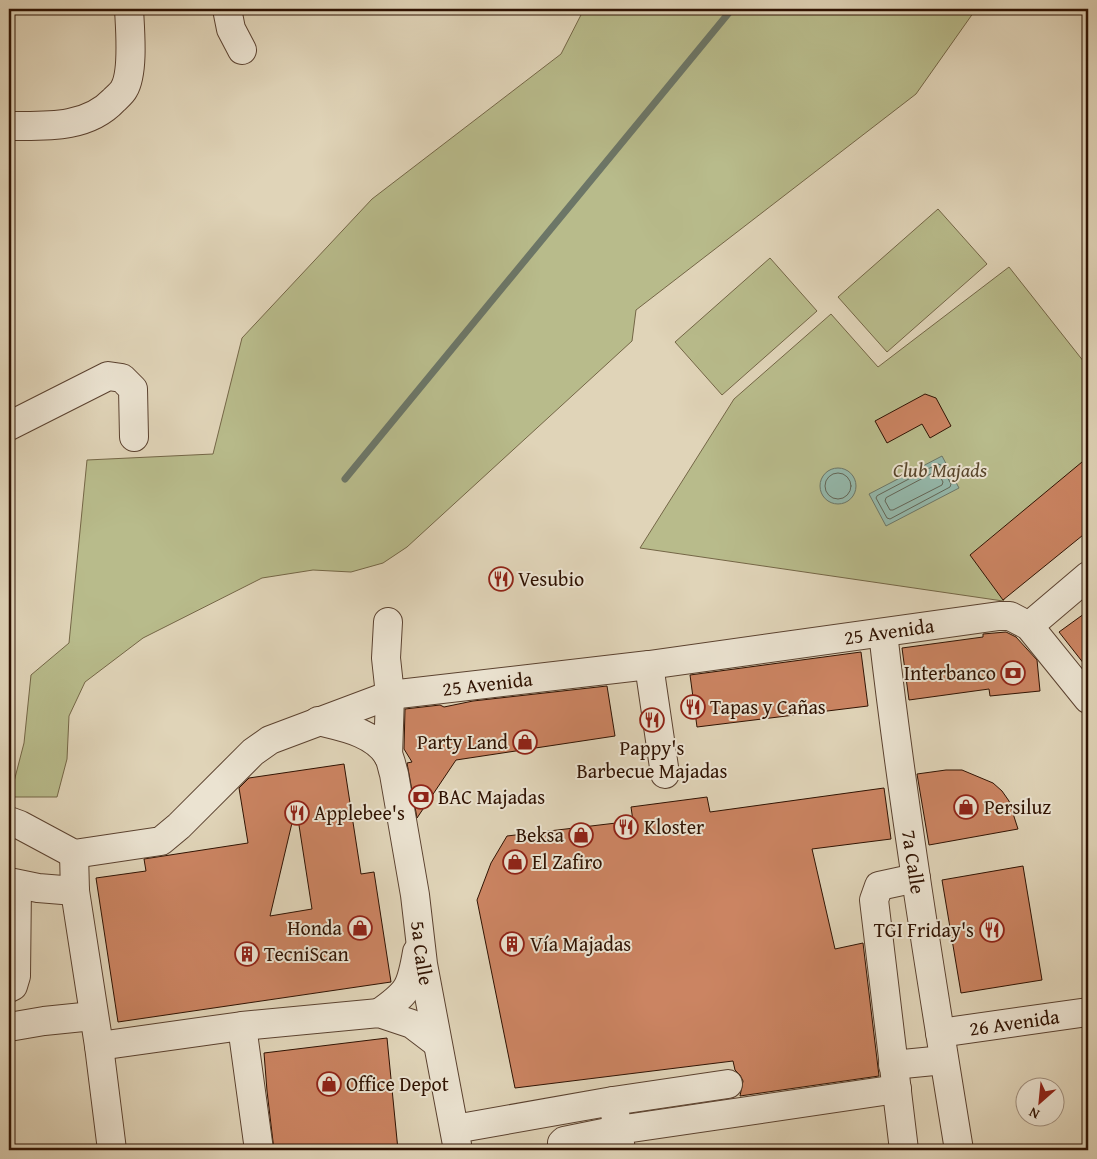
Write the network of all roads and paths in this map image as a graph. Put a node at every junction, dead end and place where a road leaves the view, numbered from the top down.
1 (129, 9) edge
2 (227, 9) edge
3 (242, 50) dead end
4 (9, 126) edge
5 (9, 426) edge
6 (134, 437) dead end
7 (1088, 576) edge
8 (388, 622) dead end
9 (1024, 623) junction
10 (883, 633) junction
11 (649, 666) junction
12 (390, 695) junction
13 (1088, 699) edge
14 (318, 721) junction
15 (388, 756) junction
16 (665, 774) dead end
17 (9, 821) edge
18 (74, 854) junction
19 (916, 878) junction
20 (13, 884) edge
21 (76, 891) junction
22 (420, 936) junction
23 (9, 988) edge
24 (379, 1012) junction
25 (1088, 1012) edge
26 (93, 1016) junction
27 (242, 1026) junction
28 (9, 1027) edge
29 (940, 1033) junction
30 (437, 1043) junction
31 (99, 1046) junction
32 (944, 1060) junction
33 (895, 1077) junction
34 (728, 1084) dead end
35 (613, 1101) junction
36 (457, 1140) edge
37 (620, 1140) edge
38 (112, 1150) edge
39 (259, 1150) edge
40 (562, 1150) edge
41 (904, 1150) edge
42 (959, 1150) edge

1 - 4 street
2 - 3 street
5 - 6 street
7 - 9 street
8 - 12 street, 5a Calle
9 - 10 street, 25 Avenida
9 - 13 street
10 - 11 street, 25 Avenida
10 - 19 street, 7a Calle
11 - 12 street, 25 Avenida
11 - 16 street
12 - 14 street, 25 Avenida
12 - 15 street, 5a Calle
14 - 15 street
14 - 18 street, 25 Avenida
15 - 22 street, 5a Calle
17 - 18 street
18 - 21 street
19 - 29 street, 7a Calle
19 - 33 street
20 - 21 street
20 - 23 street
21 - 26 street
22 - 24 street
22 - 30 street, 5a Calle
24 - 27 street
24 - 30 street
25 - 29 street, 26 Avenida
26 - 28 street
26 - 31 street
27 - 31 street
27 - 39 street
29 - 32 street, 7a Calle
30 - 36 street, 5a Calle
31 - 38 street
32 - 33 street
32 - 42 street, 7a Calle
33 - 37 street
33 - 41 street
34 - 35 street
35 - 36 street
35 - 37 street
37 - 40 street

